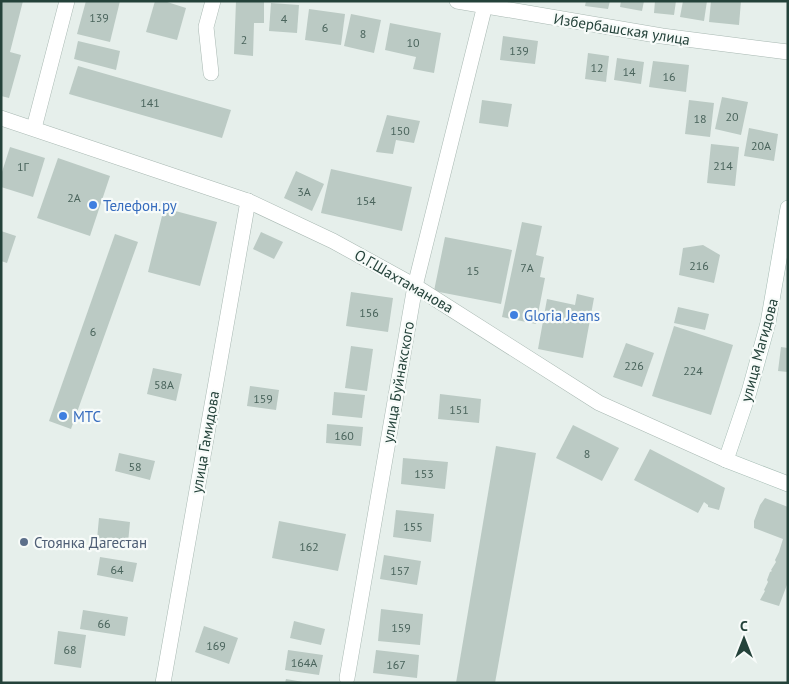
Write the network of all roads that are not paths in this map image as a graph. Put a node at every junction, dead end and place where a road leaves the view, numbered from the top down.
1 (67, 1) edge
2 (213, 1) edge
3 (456, 1) edge
4 (485, 4) edge
5 (788, 52) edge
6 (211, 73) dead end
7 (1, 118) edge
8 (34, 128) junction
9 (248, 201) junction
10 (788, 208) edge
11 (415, 286) junction
12 (726, 460) junction
13 (788, 484) edge
14 (346, 678) dead end
15 (163, 683) edge

1 - 8 street
2 - 6 street
3 - 4 street, Избербашская улица
4 - 5 street, Избербашская улица
4 - 11 street, улица Буйнакского
7 - 8 street, О.Г.Шахтаманова
8 - 9 street, О.Г.Шахтаманова
9 - 11 street, О.Г.Шахтаманова
9 - 15 street, улица Гамидова
10 - 12 street, улица Магидова
11 - 12 street, О.Г.Шахтаманова
11 - 14 street, улица Буйнакского
12 - 13 street, О.Г.Шахтаманова

